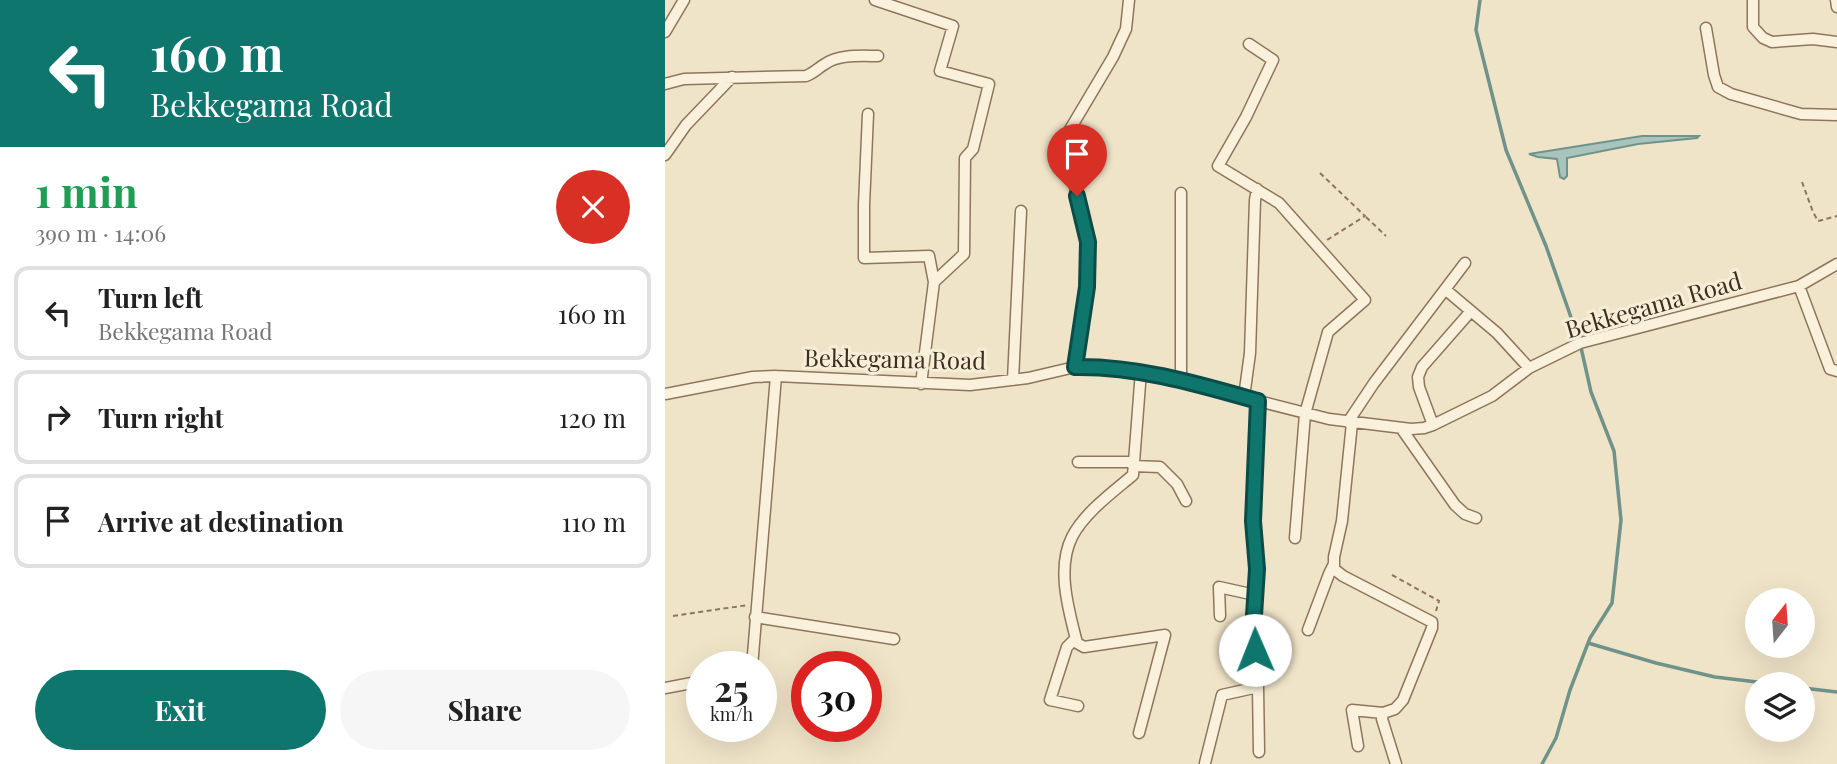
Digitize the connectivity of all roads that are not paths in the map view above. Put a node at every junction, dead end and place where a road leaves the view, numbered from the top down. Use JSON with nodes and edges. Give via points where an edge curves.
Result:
{"nodes":[{"id":1,"x":684,"y":0,"type":"edge"},
{"id":2,"x":874,"y":0,"type":"edge"},
{"id":3,"x":1129,"y":0,"type":"edge"},
{"id":4,"x":1753,"y":0,"type":"edge"},
{"id":5,"x":1836,"y":0,"type":"edge"},
{"id":6,"x":1837,"y":7,"type":"edge"},
{"id":7,"x":1706,"y":28,"type":"dead end"},
{"id":8,"x":665,"y":32,"type":"edge"},
{"id":9,"x":1837,"y":42,"type":"edge"},
{"id":10,"x":1249,"y":44,"type":"dead end"},
{"id":11,"x":878,"y":56,"type":"dead end"},
{"id":12,"x":732,"y":77,"type":"junction"},
{"id":13,"x":665,"y":84,"type":"edge"},
{"id":14,"x":868,"y":114,"type":"dead end"},
{"id":15,"x":1837,"y":114,"type":"edge"},
{"id":16,"x":665,"y":155,"type":"edge"},
{"id":17,"x":1257,"y":189,"type":"junction"},
{"id":18,"x":1181,"y":193,"type":"dead end"},
{"id":19,"x":1021,"y":211,"type":"dead end"},
{"id":20,"x":1465,"y":263,"type":"dead end"},
{"id":21,"x":1837,"y":264,"type":"edge"},
{"id":22,"x":934,"y":282,"type":"junction"},
{"id":23,"x":1799,"y":286,"type":"junction"},
{"id":24,"x":1446,"y":290,"type":"junction"},
{"id":25,"x":1471,"y":310,"type":"junction"},
{"id":26,"x":1075,"y":367,"type":"junction"},
{"id":27,"x":1529,"y":368,"type":"junction"},
{"id":28,"x":1837,"y":370,"type":"edge"},
{"id":29,"x":1141,"y":371,"type":"junction"},
{"id":30,"x":776,"y":376,"type":"junction"},
{"id":31,"x":1013,"y":380,"type":"junction"},
{"id":32,"x":1181,"y":381,"type":"junction"},
{"id":33,"x":921,"y":384,"type":"junction"},
{"id":34,"x":665,"y":394,"type":"edge"},
{"id":35,"x":1244,"y":397,"type":"junction"},
{"id":36,"x":1258,"y":401,"type":"junction"},
{"id":37,"x":1305,"y":414,"type":"junction"},
{"id":38,"x":1350,"y":422,"type":"junction"},
{"id":39,"x":1433,"y":425,"type":"junction"},
{"id":40,"x":1401,"y":428,"type":"junction"},
{"id":41,"x":1078,"y":462,"type":"dead end"},
{"id":42,"x":1134,"y":464,"type":"junction"},
{"id":43,"x":1186,"y":501,"type":"dead end"},
{"id":44,"x":1476,"y":518,"type":"dead end"},
{"id":45,"x":1295,"y":538,"type":"dead end"},
{"id":46,"x":1334,"y":564,"type":"junction"},
{"id":47,"x":1255,"y":595,"type":"junction"},
{"id":48,"x":1220,"y":616,"type":"dead end"},
{"id":49,"x":755,"y":617,"type":"junction"},
{"id":50,"x":1308,"y":630,"type":"dead end"},
{"id":51,"x":894,"y":639,"type":"dead end"},
{"id":52,"x":1075,"y":639,"type":"junction"},
{"id":53,"x":753,"y":651,"type":"edge"},
{"id":54,"x":686,"y":684,"type":"edge"},
{"id":55,"x":1258,"y":687,"type":"junction"},
{"id":56,"x":665,"y":688,"type":"edge"},
{"id":57,"x":1078,"y":706,"type":"dead end"},
{"id":58,"x":1383,"y":713,"type":"junction"},
{"id":59,"x":1139,"y":733,"type":"dead end"},
{"id":60,"x":1358,"y":746,"type":"dead end"},
{"id":61,"x":1259,"y":752,"type":"dead end"},
{"id":62,"x":1206,"y":762,"type":"edge"},
{"id":63,"x":1397,"y":764,"type":"edge"}],
"edges":[{"from":1,"to":8,"type":"street"},
{"from":2,"to":22,"type":"street","via":[[953,26],[940,71],[989,84],[973,149],[965,158],[964,254]]},
{"from":3,"to":26,"type":"street","via":[[1126,29],[1069,131],[1067,154],[1088,242],[1087,287]]},
{"from":4,"to":9,"type":"street","via":[[1753,27],[1763,38],[1772,42]]},
{"from":5,"to":6,"type":"street"},
{"from":7,"to":15,"type":"street","via":[[1718,87],[1801,114]]},
{"from":10,"to":17,"type":"street","via":[[1273,60],[1218,166]]},
{"from":11,"to":12,"type":"street","via":[[828,62],[806,76]]},
{"from":12,"to":13,"type":"street"},
{"from":12,"to":16,"type":"street","via":[[686,125]]},
{"from":14,"to":22,"type":"street","via":[[864,258],[929,256]]},
{"from":17,"to":35,"type":"street"},
{"from":17,"to":37,"type":"street","via":[[1279,204],[1365,300],[1328,332]]},
{"from":18,"to":32,"type":"street"},
{"from":19,"to":31,"type":"street"},
{"from":20,"to":24,"type":"street"},
{"from":21,"to":23,"type":"street","name":"Bekkegama Road"},
{"from":22,"to":33,"type":"street"},
{"from":23,"to":27,"type":"street","name":"Bekkegama Road","via":[[1580,343]]},
{"from":23,"to":28,"type":"street","via":[[1830,369]]},
{"from":24,"to":25,"type":"street"},
{"from":24,"to":38,"type":"street","via":[[1374,383]]},
{"from":25,"to":27,"type":"street"},
{"from":25,"to":39,"type":"street","via":[[1418,377]]},
{"from":26,"to":29,"type":"street","name":"Bekkegama Road"},
{"from":26,"to":31,"type":"street","name":"Bekkegama Road"},
{"from":27,"to":39,"type":"street","name":"Bekkegama Road","via":[[1492,396]]},
{"from":29,"to":32,"type":"street","name":"Bekkegama Road"},
{"from":29,"to":42,"type":"street"},
{"from":30,"to":33,"type":"street","name":"Bekkegama Road"},
{"from":30,"to":34,"type":"street","name":"Bekkegama Road"},
{"from":30,"to":49,"type":"street"},
{"from":31,"to":33,"type":"street","name":"Bekkegama Road"},
{"from":32,"to":35,"type":"street","name":"Bekkegama Road"},
{"from":35,"to":36,"type":"street","name":"Bekkegama Road"},
{"from":36,"to":37,"type":"street","name":"Bekkegama Road"},
{"from":36,"to":47,"type":"street"},
{"from":37,"to":38,"type":"street","name":"Bekkegama Road"},
{"from":37,"to":45,"type":"street"},
{"from":38,"to":40,"type":"street","name":"Bekkegama Road"},
{"from":38,"to":46,"type":"street"},
{"from":39,"to":40,"type":"street","name":"Bekkegama Road"},
{"from":40,"to":44,"type":"street","via":[[1455,506]]},
{"from":41,"to":42,"type":"street"},
{"from":42,"to":43,"type":"street","via":[[1160,467]]},
{"from":42,"to":52,"type":"street","via":[[1133,475],[1094,508],[1065,556],[1066,599]]},
{"from":46,"to":50,"type":"street"},
{"from":46,"to":58,"type":"street","via":[[1343,576],[1432,622],[1403,700]]},
{"from":47,"to":48,"type":"street","via":[[1220,587]]},
{"from":47,"to":55,"type":"street"},
{"from":49,"to":51,"type":"street"},
{"from":49,"to":53,"type":"street"},
{"from":52,"to":57,"type":"street","via":[[1067,647],[1050,700]]},
{"from":52,"to":59,"type":"street","via":[[1084,647],[1165,635]]},
{"from":54,"to":56,"type":"street"},
{"from":55,"to":61,"type":"street"},
{"from":55,"to":62,"type":"street","via":[[1222,695]]},
{"from":58,"to":60,"type":"street","via":[[1352,710]]},
{"from":58,"to":63,"type":"street"}]}
